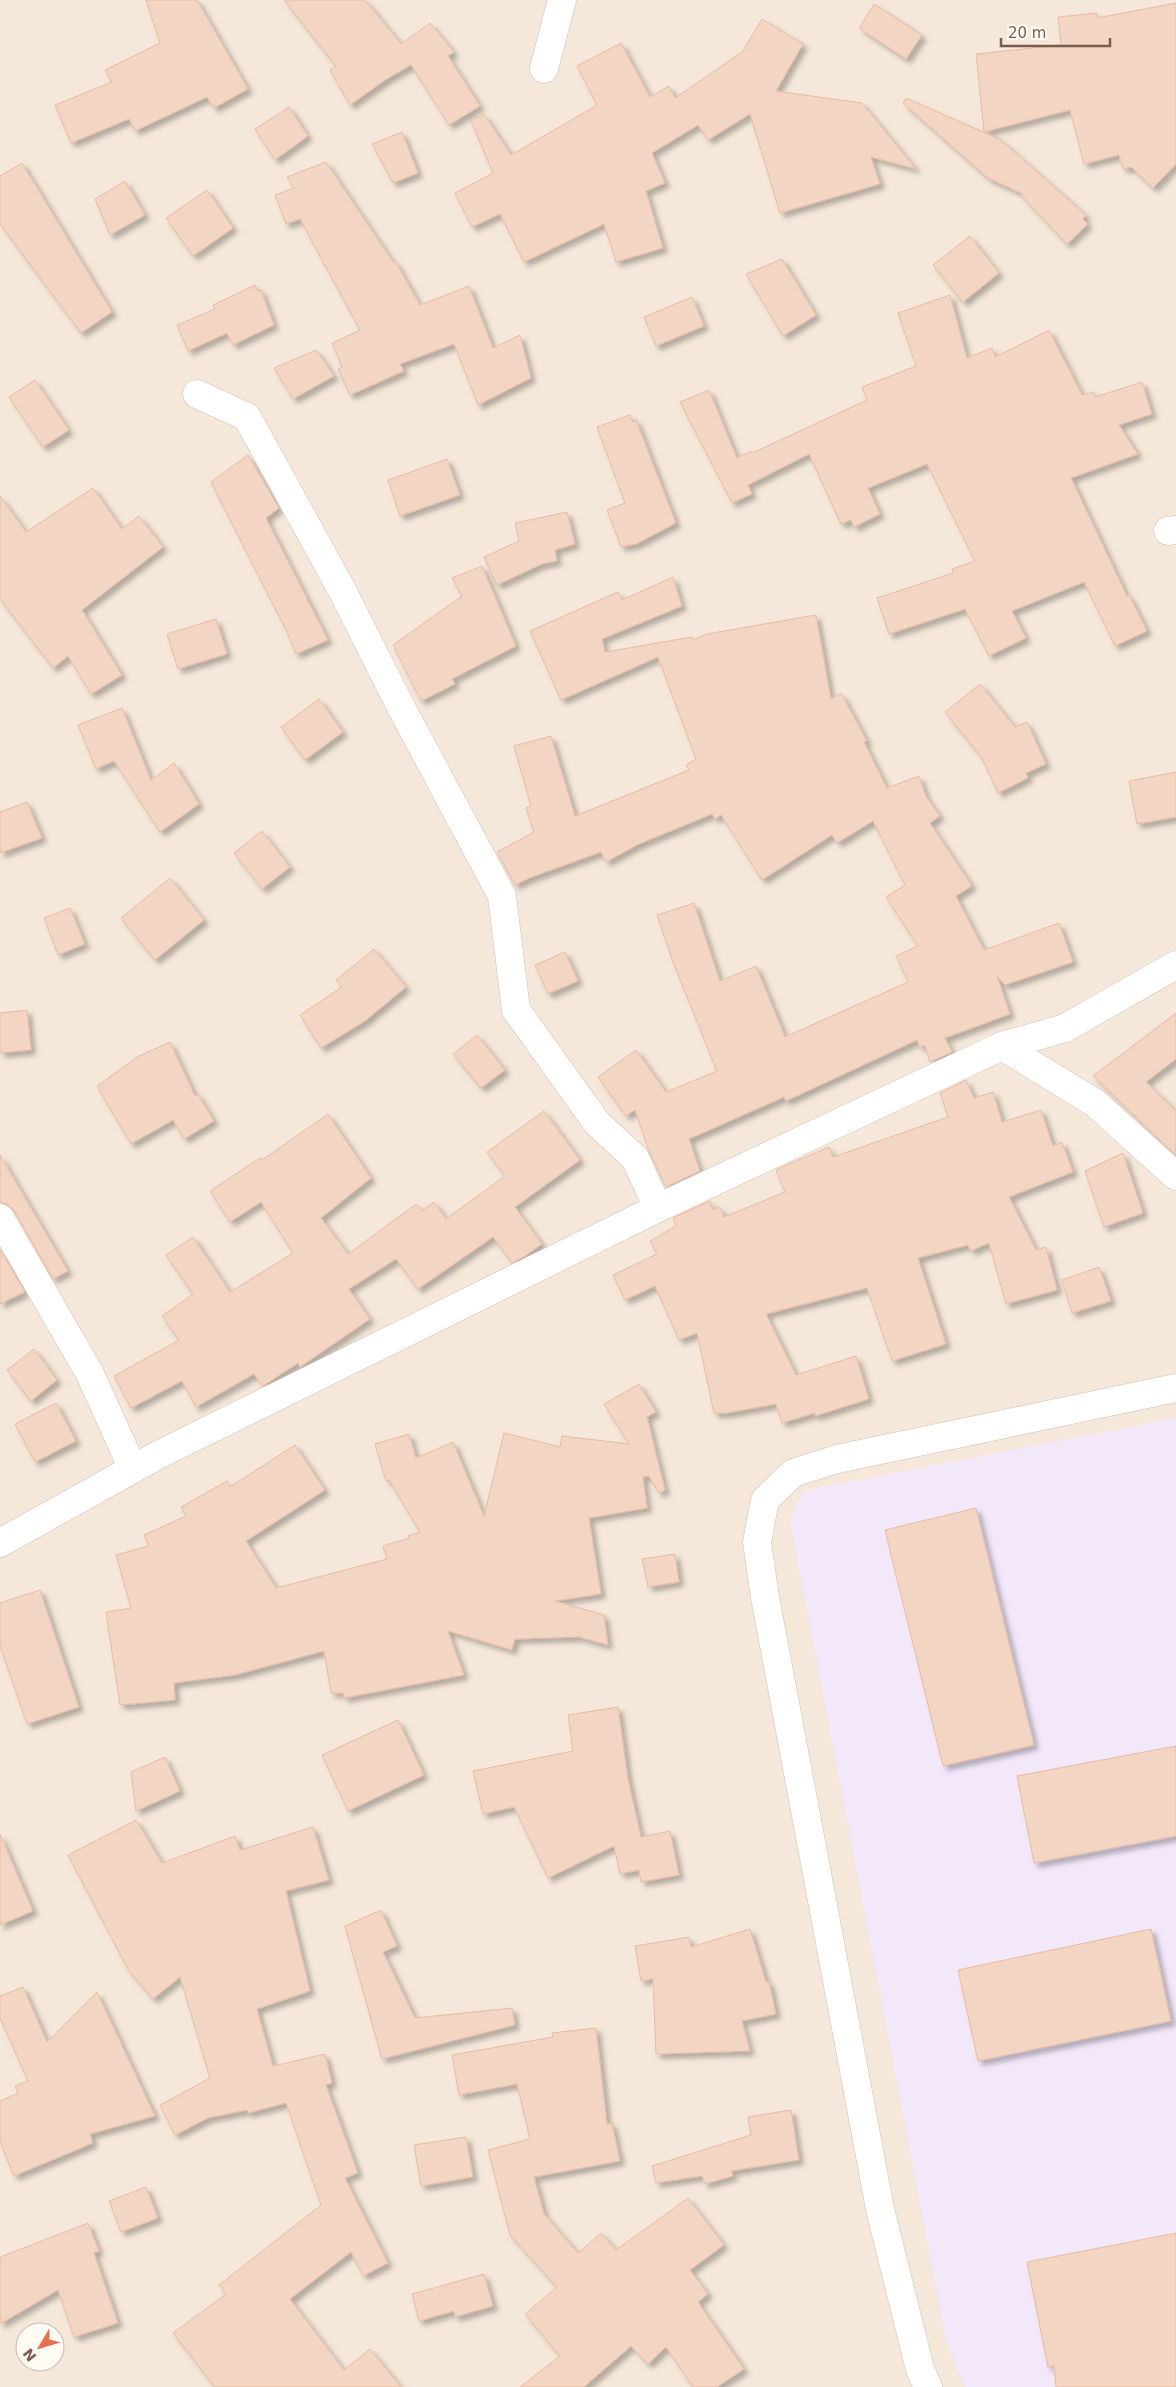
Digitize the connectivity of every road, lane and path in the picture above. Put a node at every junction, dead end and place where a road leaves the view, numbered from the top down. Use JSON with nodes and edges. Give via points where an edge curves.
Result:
{"nodes":[{"id":1,"x":562,"y":0,"type":"edge"},
{"id":2,"x":544,"y":69,"type":"dead end"},
{"id":3,"x":197,"y":394,"type":"dead end"},
{"id":4,"x":1176,"y":965,"type":"edge"},
{"id":5,"x":1002,"y":1046,"type":"junction"},
{"id":6,"x":1176,"y":1176,"type":"edge"},
{"id":7,"x":658,"y":1208,"type":"junction"},
{"id":8,"x":0,"y":1218,"type":"edge"},
{"id":9,"x":1176,"y":1388,"type":"edge"},
{"id":10,"x":133,"y":1469,"type":"junction"},
{"id":11,"x":0,"y":1543,"type":"edge"},
{"id":12,"x":928,"y":2387,"type":"edge"}],
"edges":[{"from":1,"to":2,"type":"street"},
{"from":3,"to":7,"type":"street","via":[[247,417],[342,590],[502,896],[516,1010],[597,1123],[635,1158]]},
{"from":4,"to":5,"type":"street","via":[[1065,1028]]},
{"from":5,"to":6,"type":"street","via":[[1094,1103]]},
{"from":5,"to":7,"type":"street"},
{"from":7,"to":10,"type":"street"},
{"from":8,"to":10,"type":"street","via":[[89,1372]]},
{"from":9,"to":12,"type":"street","via":[[837,1459],[793,1473],[765,1500],[757,1542],[767,1607],[880,2209],[920,2370]]},
{"from":10,"to":11,"type":"street"}]}
